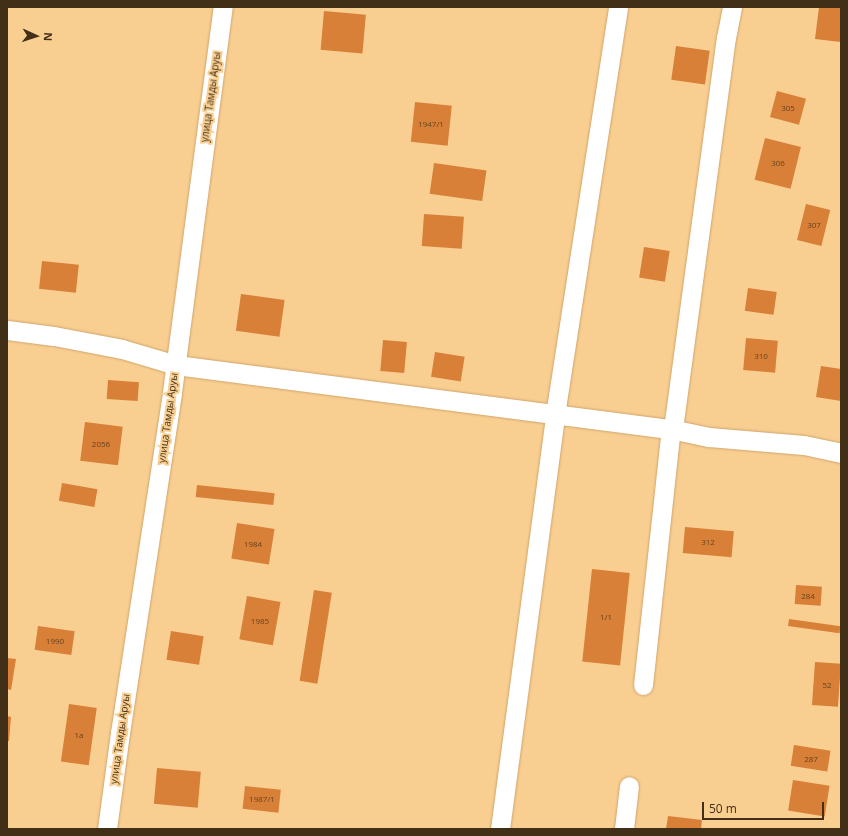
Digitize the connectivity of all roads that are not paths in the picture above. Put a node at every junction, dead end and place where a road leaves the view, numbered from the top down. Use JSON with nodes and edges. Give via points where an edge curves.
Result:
{"nodes":[{"id":1,"x":223,"y":7,"type":"edge"},
{"id":2,"x":618,"y":7,"type":"edge"},
{"id":3,"x":732,"y":7,"type":"edge"},
{"id":4,"x":7,"y":330,"type":"edge"},
{"id":5,"x":176,"y":365,"type":"junction"},
{"id":6,"x":555,"y":415,"type":"junction"},
{"id":7,"x":672,"y":429,"type":"junction"},
{"id":8,"x":841,"y":453,"type":"edge"},
{"id":9,"x":643,"y":685,"type":"dead end"},
{"id":10,"x":628,"y":786,"type":"dead end"},
{"id":11,"x":107,"y":829,"type":"edge"},
{"id":12,"x":500,"y":829,"type":"edge"},
{"id":13,"x":624,"y":829,"type":"edge"}],
"edges":[{"from":1,"to":5,"type":"street","name":"улица Тамды Аруы"},
{"from":2,"to":6,"type":"street"},
{"from":3,"to":7,"type":"street","via":[[723,53]]},
{"from":4,"to":5,"type":"street","via":[[122,349]]},
{"from":5,"to":6,"type":"street"},
{"from":5,"to":11,"type":"street","name":"улица Тамды Аруы"},
{"from":6,"to":7,"type":"street"},
{"from":6,"to":12,"type":"street"},
{"from":7,"to":8,"type":"street","via":[[710,437],[804,445]]},
{"from":7,"to":9,"type":"street"},
{"from":10,"to":13,"type":"street"}]}
